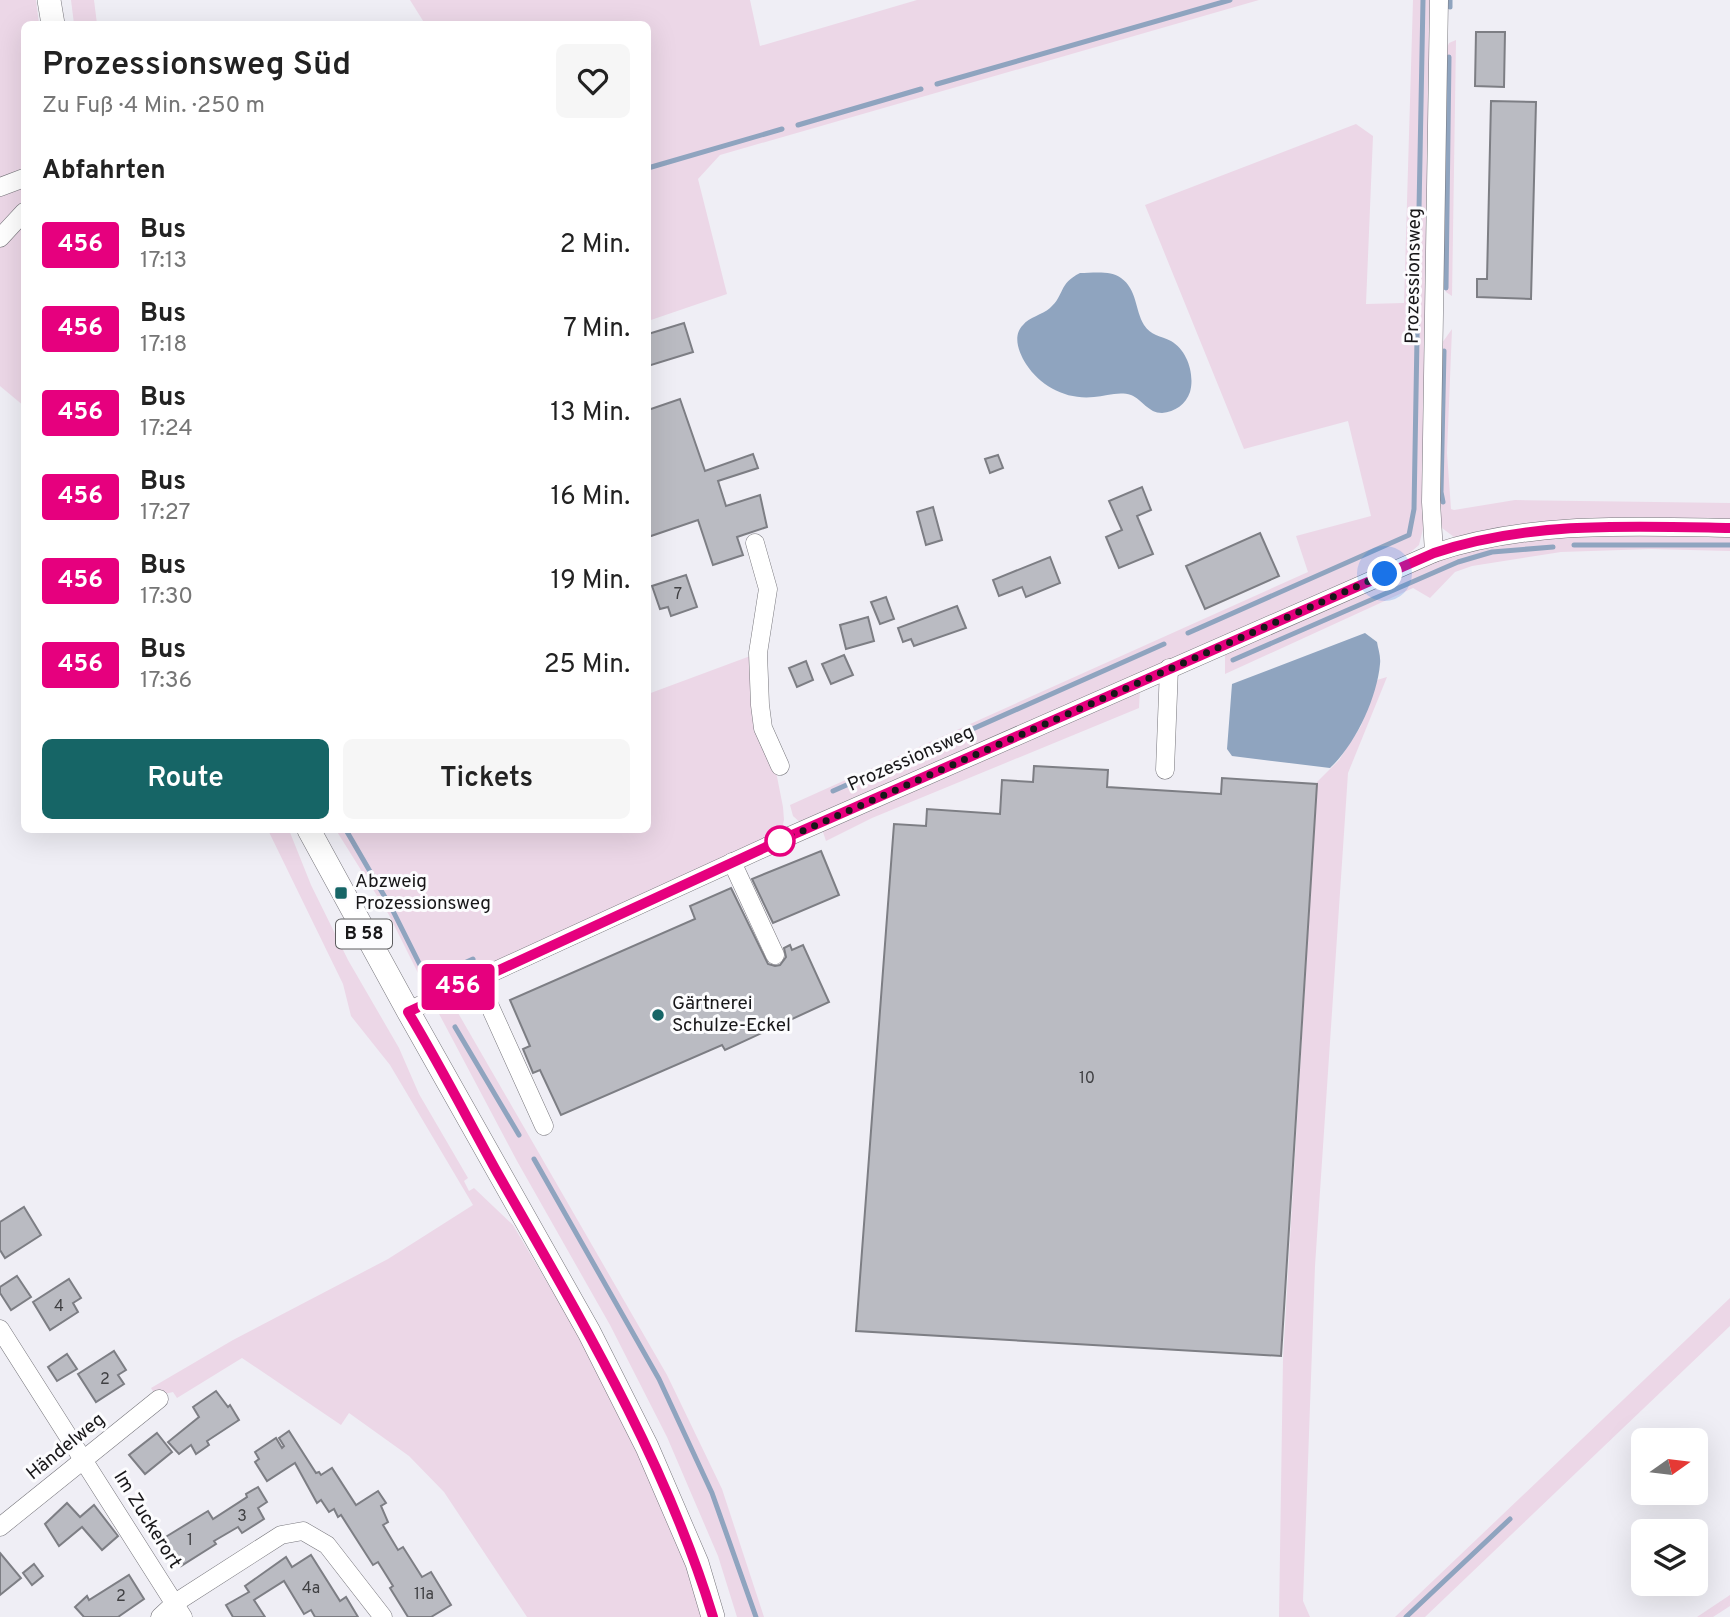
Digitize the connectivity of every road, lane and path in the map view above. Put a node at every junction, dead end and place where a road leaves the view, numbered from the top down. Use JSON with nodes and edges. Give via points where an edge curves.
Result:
{"nodes":[{"id":1,"x":49,"y":0,"type":"edge"},
{"id":2,"x":1440,"y":0,"type":"edge"},
{"id":3,"x":52,"y":21,"type":"edge"},
{"id":4,"x":21,"y":179,"type":"edge"},
{"id":5,"x":0,"y":187,"type":"edge"},
{"id":6,"x":21,"y":215,"type":"edge"},
{"id":7,"x":0,"y":238,"type":"edge"},
{"id":8,"x":1730,"y":528,"type":"edge"},
{"id":9,"x":755,"y":543,"type":"dead end"},
{"id":10,"x":1434,"y":553,"type":"junction"},
{"id":11,"x":1169,"y":668,"type":"junction"},
{"id":12,"x":780,"y":765,"type":"dead end"},
{"id":13,"x":1165,"y":770,"type":"dead end"},
{"id":14,"x":311,"y":833,"type":"edge"},
{"id":15,"x":732,"y":862,"type":"junction"},
{"id":16,"x":775,"y":955,"type":"dead end"},
{"id":17,"x":477,"y":978,"type":"junction"},
{"id":18,"x":408,"y":1012,"type":"junction"},
{"id":19,"x":544,"y":1126,"type":"dead end"},
{"id":20,"x":0,"y":1329,"type":"edge"},
{"id":21,"x":159,"y":1399,"type":"dead end"},
{"id":22,"x":84,"y":1459,"type":"junction"},
{"id":23,"x":0,"y":1527,"type":"edge"},
{"id":24,"x":179,"y":1610,"type":"edge"},
{"id":25,"x":160,"y":1617,"type":"edge"},
{"id":26,"x":383,"y":1617,"type":"edge"},
{"id":27,"x":713,"y":1617,"type":"edge"}],
"edges":[{"from":1,"to":3,"type":"main road"},
{"from":2,"to":10,"type":"street","name":"Prozessionsweg","via":[[1430,502]]},
{"from":4,"to":5,"type":"street"},
{"from":6,"to":7,"type":"street"},
{"from":8,"to":10,"type":"street","name":"Prozessionsweg","via":[[1559,529],[1466,542]]},
{"from":9,"to":12,"type":"street","via":[[768,589],[758,653],[760,705],[763,727]]},
{"from":10,"to":11,"type":"street","name":"Prozessionsweg"},
{"from":11,"to":13,"type":"street"},
{"from":11,"to":15,"type":"street","name":"Prozessionsweg"},
{"from":14,"to":18,"type":"main road","number":"B 58"},
{"from":15,"to":16,"type":"street"},
{"from":15,"to":17,"type":"street","name":"Prozessionsweg"},
{"from":17,"to":18,"type":"street","name":"Prozessionsweg"},
{"from":17,"to":19,"type":"street"},
{"from":18,"to":27,"type":"main road","number":"B 58","via":[[589,1332],[647,1447],[697,1563]]},
{"from":20,"to":22,"type":"street","name":"Im Zuckerort"},
{"from":21,"to":22,"type":"street","name":"Händelweg"},
{"from":22,"to":23,"type":"street","name":"Händelweg"},
{"from":22,"to":24,"type":"street","name":"Im Zuckerort"},
{"from":24,"to":25,"type":"street"},
{"from":24,"to":26,"type":"street","via":[[281,1535],[303,1531],[327,1545]]}]}
